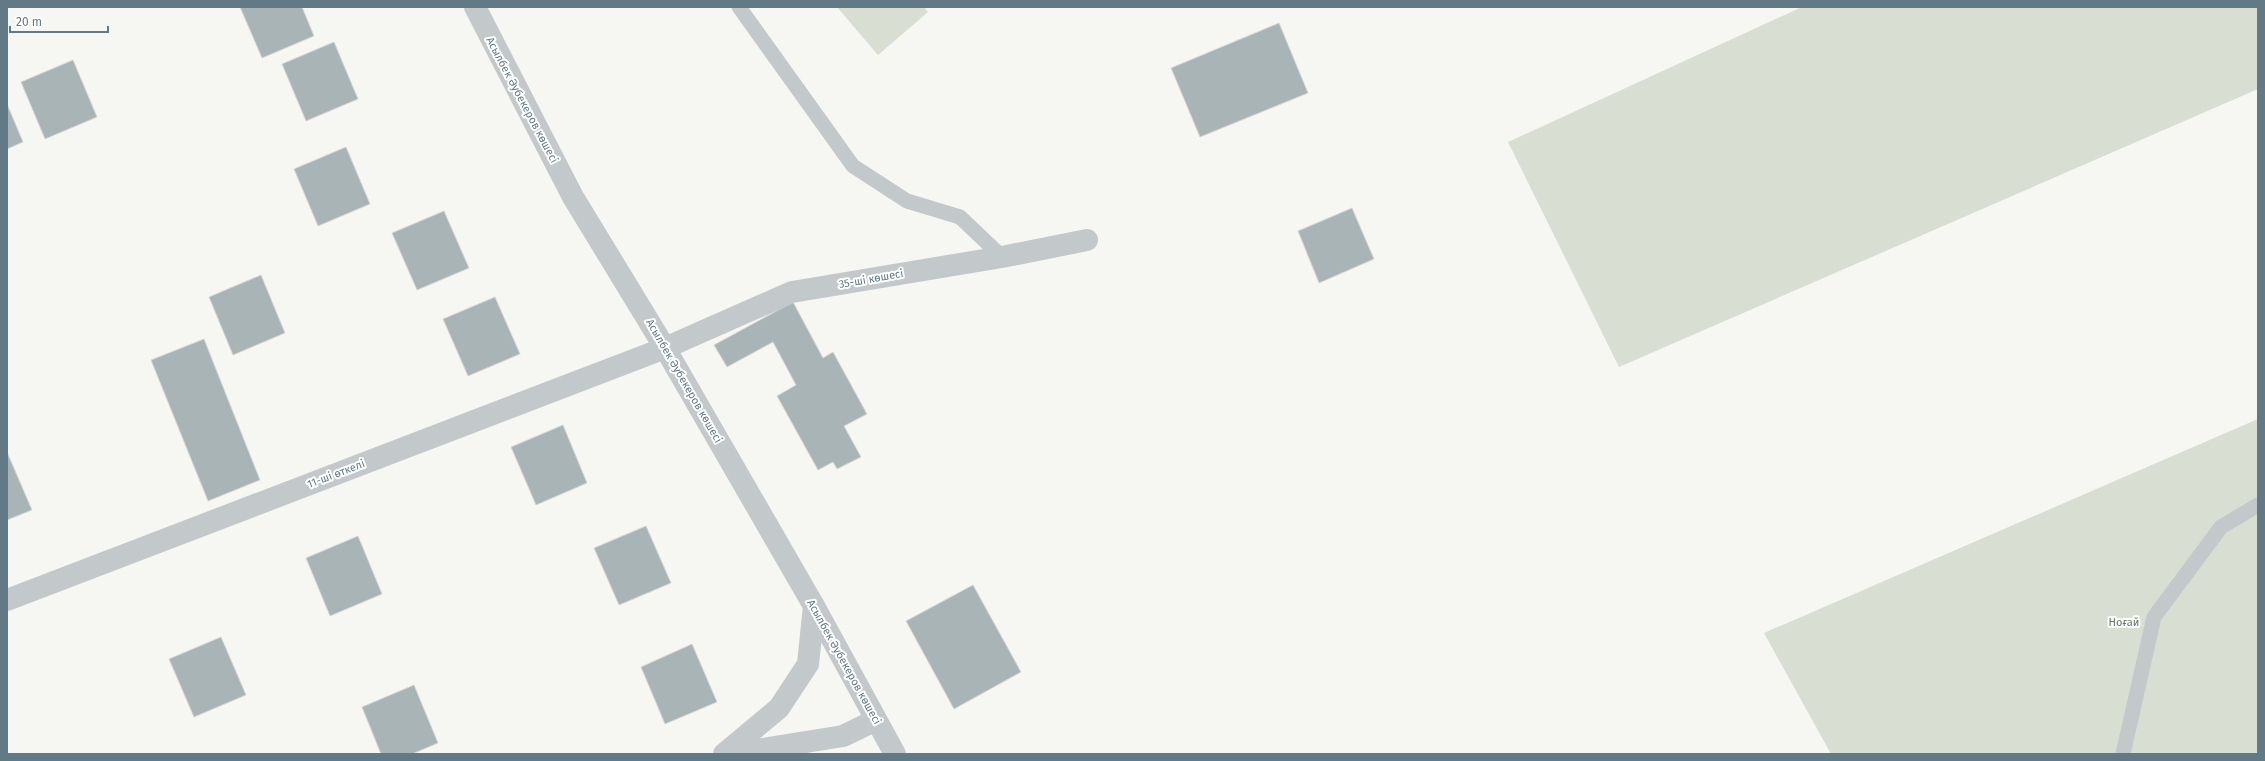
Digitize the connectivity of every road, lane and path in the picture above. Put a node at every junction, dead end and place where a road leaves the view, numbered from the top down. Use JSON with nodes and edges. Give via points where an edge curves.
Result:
{"nodes":[{"id":1,"x":457,"y":7,"type":"edge"},
{"id":2,"x":739,"y":7,"type":"edge"},
{"id":3,"x":477,"y":13,"type":"edge"},
{"id":4,"x":1087,"y":240,"type":"dead end"},
{"id":5,"x":1002,"y":257,"type":"junction"},
{"id":6,"x":665,"y":348,"type":"junction"},
{"id":7,"x":2258,"y":505,"type":"edge"},
{"id":8,"x":7,"y":600,"type":"edge"},
{"id":9,"x":814,"y":606,"type":"junction"},
{"id":10,"x":876,"y":720,"type":"junction"},
{"id":11,"x":724,"y":754,"type":"edge"},
{"id":12,"x":732,"y":754,"type":"edge"},
{"id":13,"x":895,"y":754,"type":"edge"},
{"id":14,"x":2124,"y":754,"type":"edge"}],
"edges":[{"from":1,"to":3,"type":"street"},
{"from":2,"to":5,"type":"lane","via":[[853,166],[907,201],[960,217]]},
{"from":3,"to":6,"type":"street","name":"Асылбек Әубекеров көшесі","via":[[573,197]]},
{"from":4,"to":5,"type":"street","name":"35-ші көшесі"},
{"from":5,"to":6,"type":"street","name":"35-ші көшесі","via":[[792,292]]},
{"from":6,"to":8,"type":"street","name":"11-ші өткелі"},
{"from":6,"to":9,"type":"street","name":"Асылбек Әубекеров көшесі"},
{"from":7,"to":14,"type":"lane","via":[[2221,527],[2154,617]]},
{"from":9,"to":10,"type":"street","name":"Асылбек Әубекеров көшесі"},
{"from":9,"to":11,"type":"street","via":[[808,664],[779,708]]},
{"from":10,"to":12,"type":"street","via":[[843,736]]},
{"from":10,"to":13,"type":"street","name":"Асылбек Әубекеров көшесі"}]}
